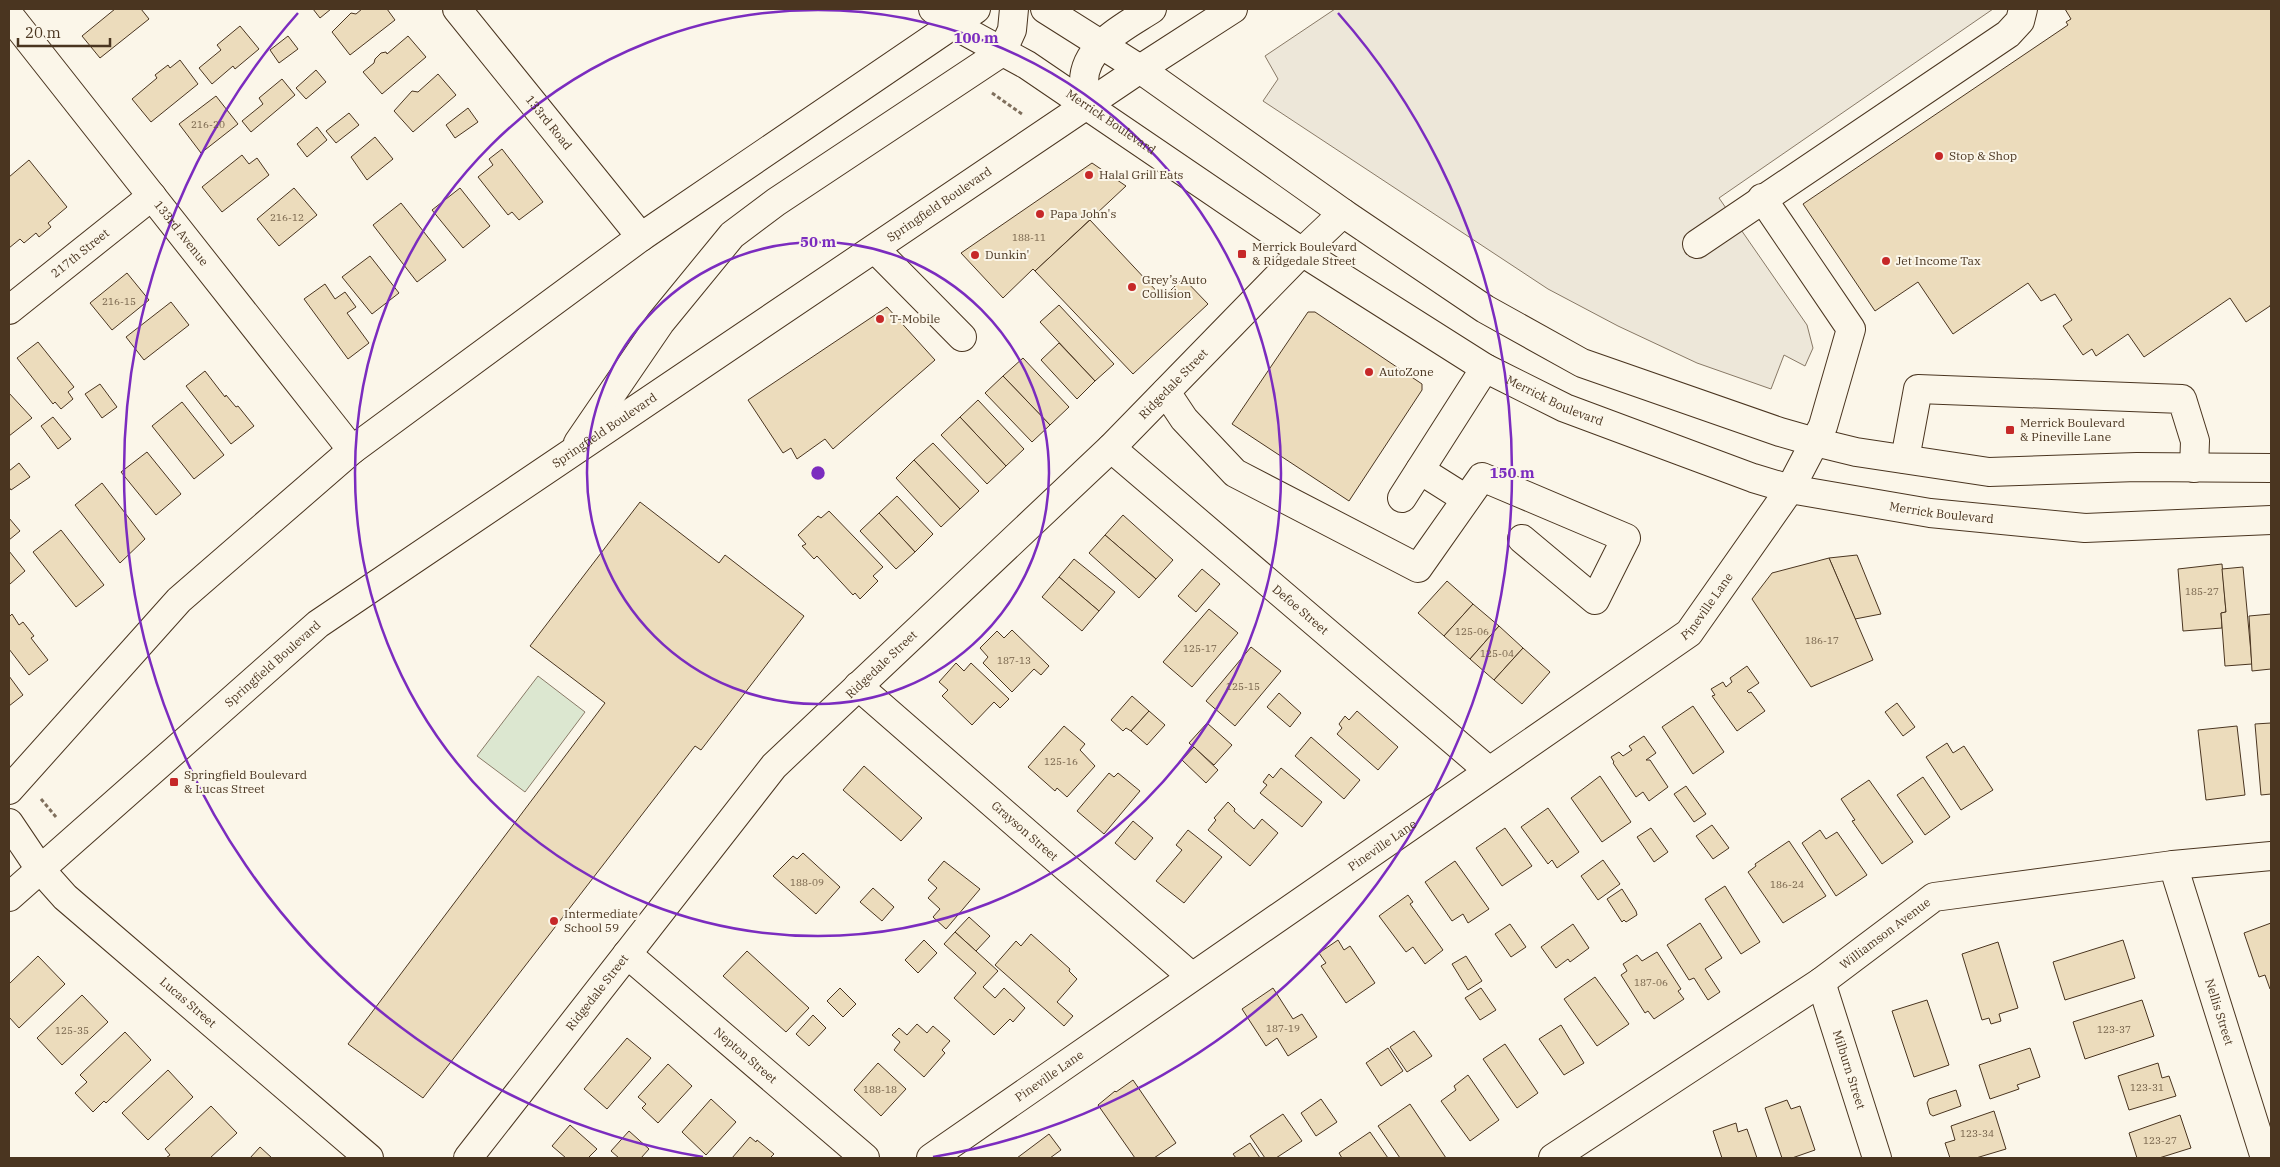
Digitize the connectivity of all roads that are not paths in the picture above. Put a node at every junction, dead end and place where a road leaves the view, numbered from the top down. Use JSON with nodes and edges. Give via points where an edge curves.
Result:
{"nodes":[{"id":1,"x":457,"y":9,"type":"edge"},
{"id":2,"x":976,"y":9,"type":"edge"},
{"id":3,"x":1014,"y":9,"type":"edge"},
{"id":4,"x":1045,"y":9,"type":"edge"},
{"id":5,"x":1152,"y":9,"type":"edge"},
{"id":6,"x":1233,"y":9,"type":"edge"},
{"id":7,"x":2023,"y":9,"type":"edge"},
{"id":8,"x":9,"y":15,"type":"edge"},
{"id":9,"x":943,"y":17,"type":"edge"},
{"id":10,"x":1102,"y":44,"type":"junction"},
{"id":11,"x":1002,"y":52,"type":"junction"},
{"id":12,"x":1140,"y":69,"type":"junction"},
{"id":13,"x":1088,"y":105,"type":"junction"},
{"id":14,"x":152,"y":196,"type":"junction"},
{"id":15,"x":1762,"y":198,"type":"junction"},
{"id":16,"x":1343,"y":213,"type":"junction"},
{"id":17,"x":641,"y":238,"type":"junction"},
{"id":18,"x":1697,"y":244,"type":"dead end"},
{"id":19,"x":876,"y":249,"type":"junction"},
{"id":20,"x":1302,"y":252,"type":"junction"},
{"id":21,"x":9,"y":310,"type":"edge"},
{"id":22,"x":962,"y":337,"type":"dead end"},
{"id":23,"x":1485,"y":368,"type":"junction"},
{"id":24,"x":1166,"y":392,"type":"junction"},
{"id":25,"x":1815,"y":442,"type":"junction"},
{"id":26,"x":1111,"y":448,"type":"junction"},
{"id":27,"x":352,"y":450,"type":"junction"},
{"id":28,"x":570,"y":454,"type":"junction"},
{"id":29,"x":1904,"y":459,"type":"junction"},
{"id":30,"x":2271,"y":467,"type":"edge"},
{"id":31,"x":2194,"y":468,"type":"junction"},
{"id":32,"x":1420,"y":470,"type":"junction"},
{"id":33,"x":1790,"y":489,"type":"junction"},
{"id":34,"x":1402,"y":498,"type":"dead end"},
{"id":35,"x":1466,"y":499,"type":"junction"},
{"id":36,"x":2271,"y":520,"type":"edge"},
{"id":37,"x":1522,"y":539,"type":"dead end"},
{"id":38,"x":858,"y":686,"type":"junction"},
{"id":39,"x":1488,"y":772,"type":"junction"},
{"id":40,"x":9,"y":790,"type":"edge"},
{"id":41,"x":14,"y":829,"type":"edge"},
{"id":42,"x":2271,"y":856,"type":"edge"},
{"id":43,"x":2174,"y":864,"type":"junction"},
{"id":44,"x":40,"y":869,"type":"junction"},
{"id":45,"x":9,"y":898,"type":"edge"},
{"id":46,"x":627,"y":954,"type":"junction"},
{"id":47,"x":1191,"y":976,"type":"junction"},
{"id":48,"x":1821,"y":982,"type":"junction"},
{"id":49,"x":369,"y":1158,"type":"edge"},
{"id":50,"x":468,"y":1158,"type":"edge"},
{"id":51,"x":865,"y":1158,"type":"edge"},
{"id":52,"x":931,"y":1158,"type":"edge"},
{"id":53,"x":1553,"y":1158,"type":"edge"},
{"id":54,"x":1877,"y":1158,"type":"edge"},
{"id":55,"x":2265,"y":1158,"type":"edge"}],
"edges":[{"from":1,"to":17,"type":"street","name":"133rd Road"},
{"from":2,"to":9,"type":"street"},
{"from":3,"to":11,"type":"street","via":[[1012,30]]},
{"from":4,"to":10,"type":"street"},
{"from":5,"to":10,"type":"street"},
{"from":6,"to":12,"type":"street","name":"Springfield Boulevard"},
{"from":7,"to":15,"type":"street","via":[[2020,21],[2008,34]]},
{"from":8,"to":14,"type":"street","name":"133rd Avenue"},
{"from":9,"to":11,"type":"street","name":"Merrick Boulevard"},
{"from":9,"to":17,"type":"street"},
{"from":10,"to":12,"type":"street"},
{"from":10,"to":13,"type":"street","via":[[1090,58],[1085,72]]},
{"from":11,"to":13,"type":"street","name":"Merrick Boulevard"},
{"from":11,"to":28,"type":"street","via":[[776,202],[732,235],[660,323]]},
{"from":12,"to":13,"type":"street","name":"Springfield Boulevard"},
{"from":12,"to":16,"type":"street"},
{"from":13,"to":19,"type":"street","name":"Springfield Boulevard"},
{"from":13,"to":20,"type":"street","name":"Merrick Boulevard"},
{"from":14,"to":21,"type":"street","name":"217th Street"},
{"from":14,"to":27,"type":"street","name":"133rd Avenue"},
{"from":15,"to":18,"type":"street"},
{"from":15,"to":25,"type":"street","name":"Pineville Lane","via":[[1851,328],[1823,426]]},
{"from":16,"to":20,"type":"street","name":"Ridgedale Street"},
{"from":16,"to":25,"type":"street","via":[[1485,309],[1582,363]]},
{"from":17,"to":27,"type":"street"},
{"from":19,"to":22,"type":"street"},
{"from":19,"to":28,"type":"street","name":"Springfield Boulevard"},
{"from":20,"to":23,"type":"street","name":"Merrick Boulevard"},
{"from":20,"to":24,"type":"street","name":"Ridgedale Street"},
{"from":23,"to":32,"type":"street"},
{"from":23,"to":33,"type":"street","name":"Merrick Boulevard","via":[[1565,408]]},
{"from":24,"to":26,"type":"street","name":"Ridgedale Street"},
{"from":24,"to":35,"type":"street","via":[[1184,419],[1235,473],[1418,568]]},
{"from":25,"to":29,"type":"street"},
{"from":25,"to":33,"type":"street","name":"Pineville Lane"},
{"from":26,"to":38,"type":"street","name":"Ridgedale Street"},
{"from":26,"to":39,"type":"street","name":"Defoe Street"},
{"from":27,"to":40,"type":"street","via":[[179,600]]},
{"from":28,"to":44,"type":"street","name":"Springfield Boulevard","via":[[318,624]]},
{"from":29,"to":31,"type":"street","via":[[1989,472]]},
{"from":29,"to":31,"type":"street","via":[[1918,389],[2182,399],[2195,441]]},
{"from":30,"to":31,"type":"street"},
{"from":32,"to":34,"type":"street"},
{"from":32,"to":35,"type":"street"},
{"from":33,"to":36,"type":"street","name":"Merrick Boulevard","via":[[1930,513],[2084,528]]},
{"from":33,"to":39,"type":"street","name":"Pineville Lane","via":[[1689,633]]},
{"from":35,"to":37,"type":"street","via":[[1482,476],[1626,538],[1595,600]]},
{"from":38,"to":46,"type":"street","name":"Ridgedale Street","via":[[774,766]]},
{"from":38,"to":47,"type":"street","name":"Grayson Street"},
{"from":39,"to":47,"type":"street","name":"Pineville Lane"},
{"from":41,"to":44,"type":"street","name":"Lucas Street"},
{"from":42,"to":43,"type":"street","name":"Williamson Avenue"},
{"from":43,"to":48,"type":"street","name":"Williamson Avenue","via":[[1934,898]]},
{"from":43,"to":55,"type":"street","name":"Nellis Street"},
{"from":44,"to":45,"type":"street","name":"Springfield Boulevard"},
{"from":44,"to":49,"type":"street","name":"Lucas Street","via":[[65,897]]},
{"from":46,"to":50,"type":"street","name":"Ridgedale Street"},
{"from":46,"to":51,"type":"street","name":"Nepton Street"},
{"from":47,"to":52,"type":"street","name":"Pineville Lane"},
{"from":48,"to":53,"type":"street","name":"Williamson Avenue"},
{"from":48,"to":54,"type":"street","name":"Milburn Street"}]}
